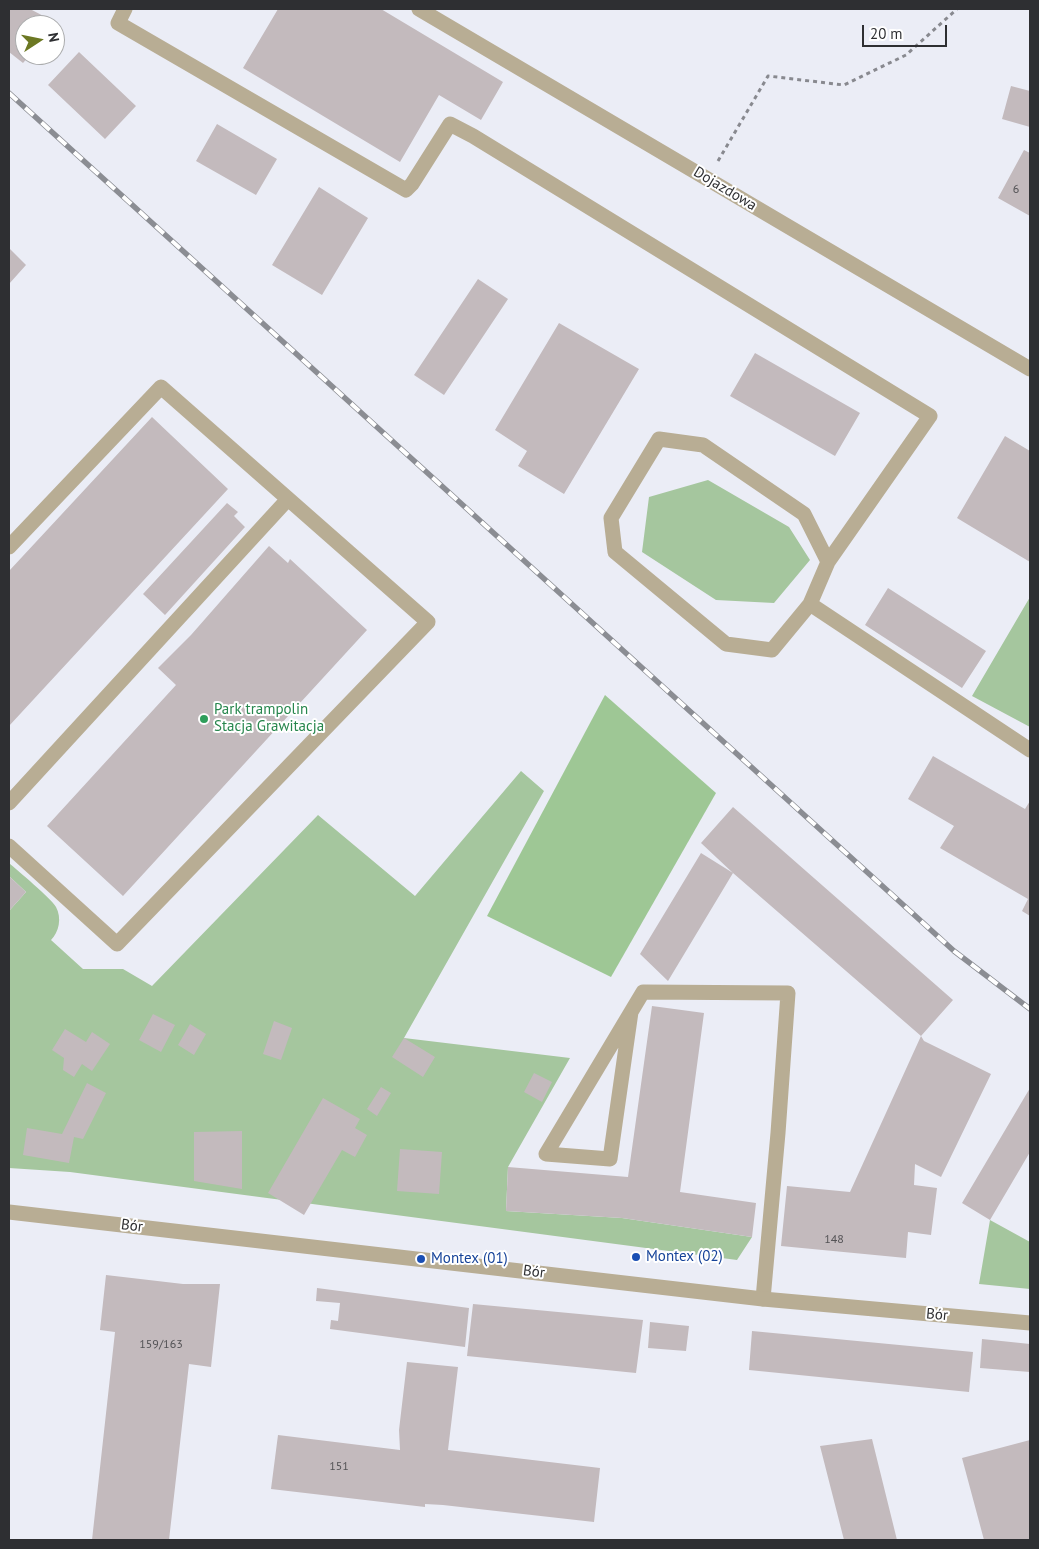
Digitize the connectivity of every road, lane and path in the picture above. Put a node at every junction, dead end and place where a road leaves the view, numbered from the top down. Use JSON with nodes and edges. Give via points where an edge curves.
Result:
{"nodes":[{"id":1,"x":125,"y":9,"type":"edge"},
{"id":2,"x":419,"y":9,"type":"edge"},
{"id":3,"x":957,"y":9,"type":"edge"},
{"id":4,"x":708,"y":179,"type":"junction"},
{"id":5,"x":1030,"y":369,"type":"edge"},
{"id":6,"x":288,"y":499,"type":"junction"},
{"id":7,"x":9,"y":547,"type":"edge"},
{"id":8,"x":828,"y":562,"type":"junction"},
{"id":9,"x":810,"y":604,"type":"junction"},
{"id":10,"x":1030,"y":750,"type":"edge"},
{"id":11,"x":9,"y":803,"type":"edge"},
{"id":12,"x":9,"y":846,"type":"edge"},
{"id":13,"x":631,"y":1012,"type":"junction"},
{"id":14,"x":9,"y":1212,"type":"edge"},
{"id":15,"x":763,"y":1299,"type":"junction"},
{"id":16,"x":1030,"y":1323,"type":"edge"}],
"edges":[{"from":1,"to":8,"type":"street","via":[[118,23],[406,190],[450,124],[930,416]]},
{"from":2,"to":4,"type":"street","name":"Dojazdowa"},
{"from":3,"to":4,"type":"path","via":[[906,55],[844,85],[768,76]]},
{"from":4,"to":5,"type":"street","name":"Dojazdowa"},
{"from":6,"to":7,"type":"street","via":[[161,387]]},
{"from":6,"to":11,"type":"street"},
{"from":6,"to":12,"type":"street","via":[[428,622],[117,944]]},
{"from":8,"to":9,"type":"street"},
{"from":8,"to":9,"type":"street","via":[[804,514],[703,445],[659,439],[611,518],[615,552],[726,644],[772,650]]},
{"from":9,"to":10,"type":"street"},
{"from":13,"to":13,"type":"street","via":[[586,1087],[546,1154],[610,1159]]},
{"from":13,"to":15,"type":"street","via":[[643,992],[788,993]]},
{"from":14,"to":15,"type":"street","name":"Bór"},
{"from":15,"to":16,"type":"street","name":"Bór"}]}
